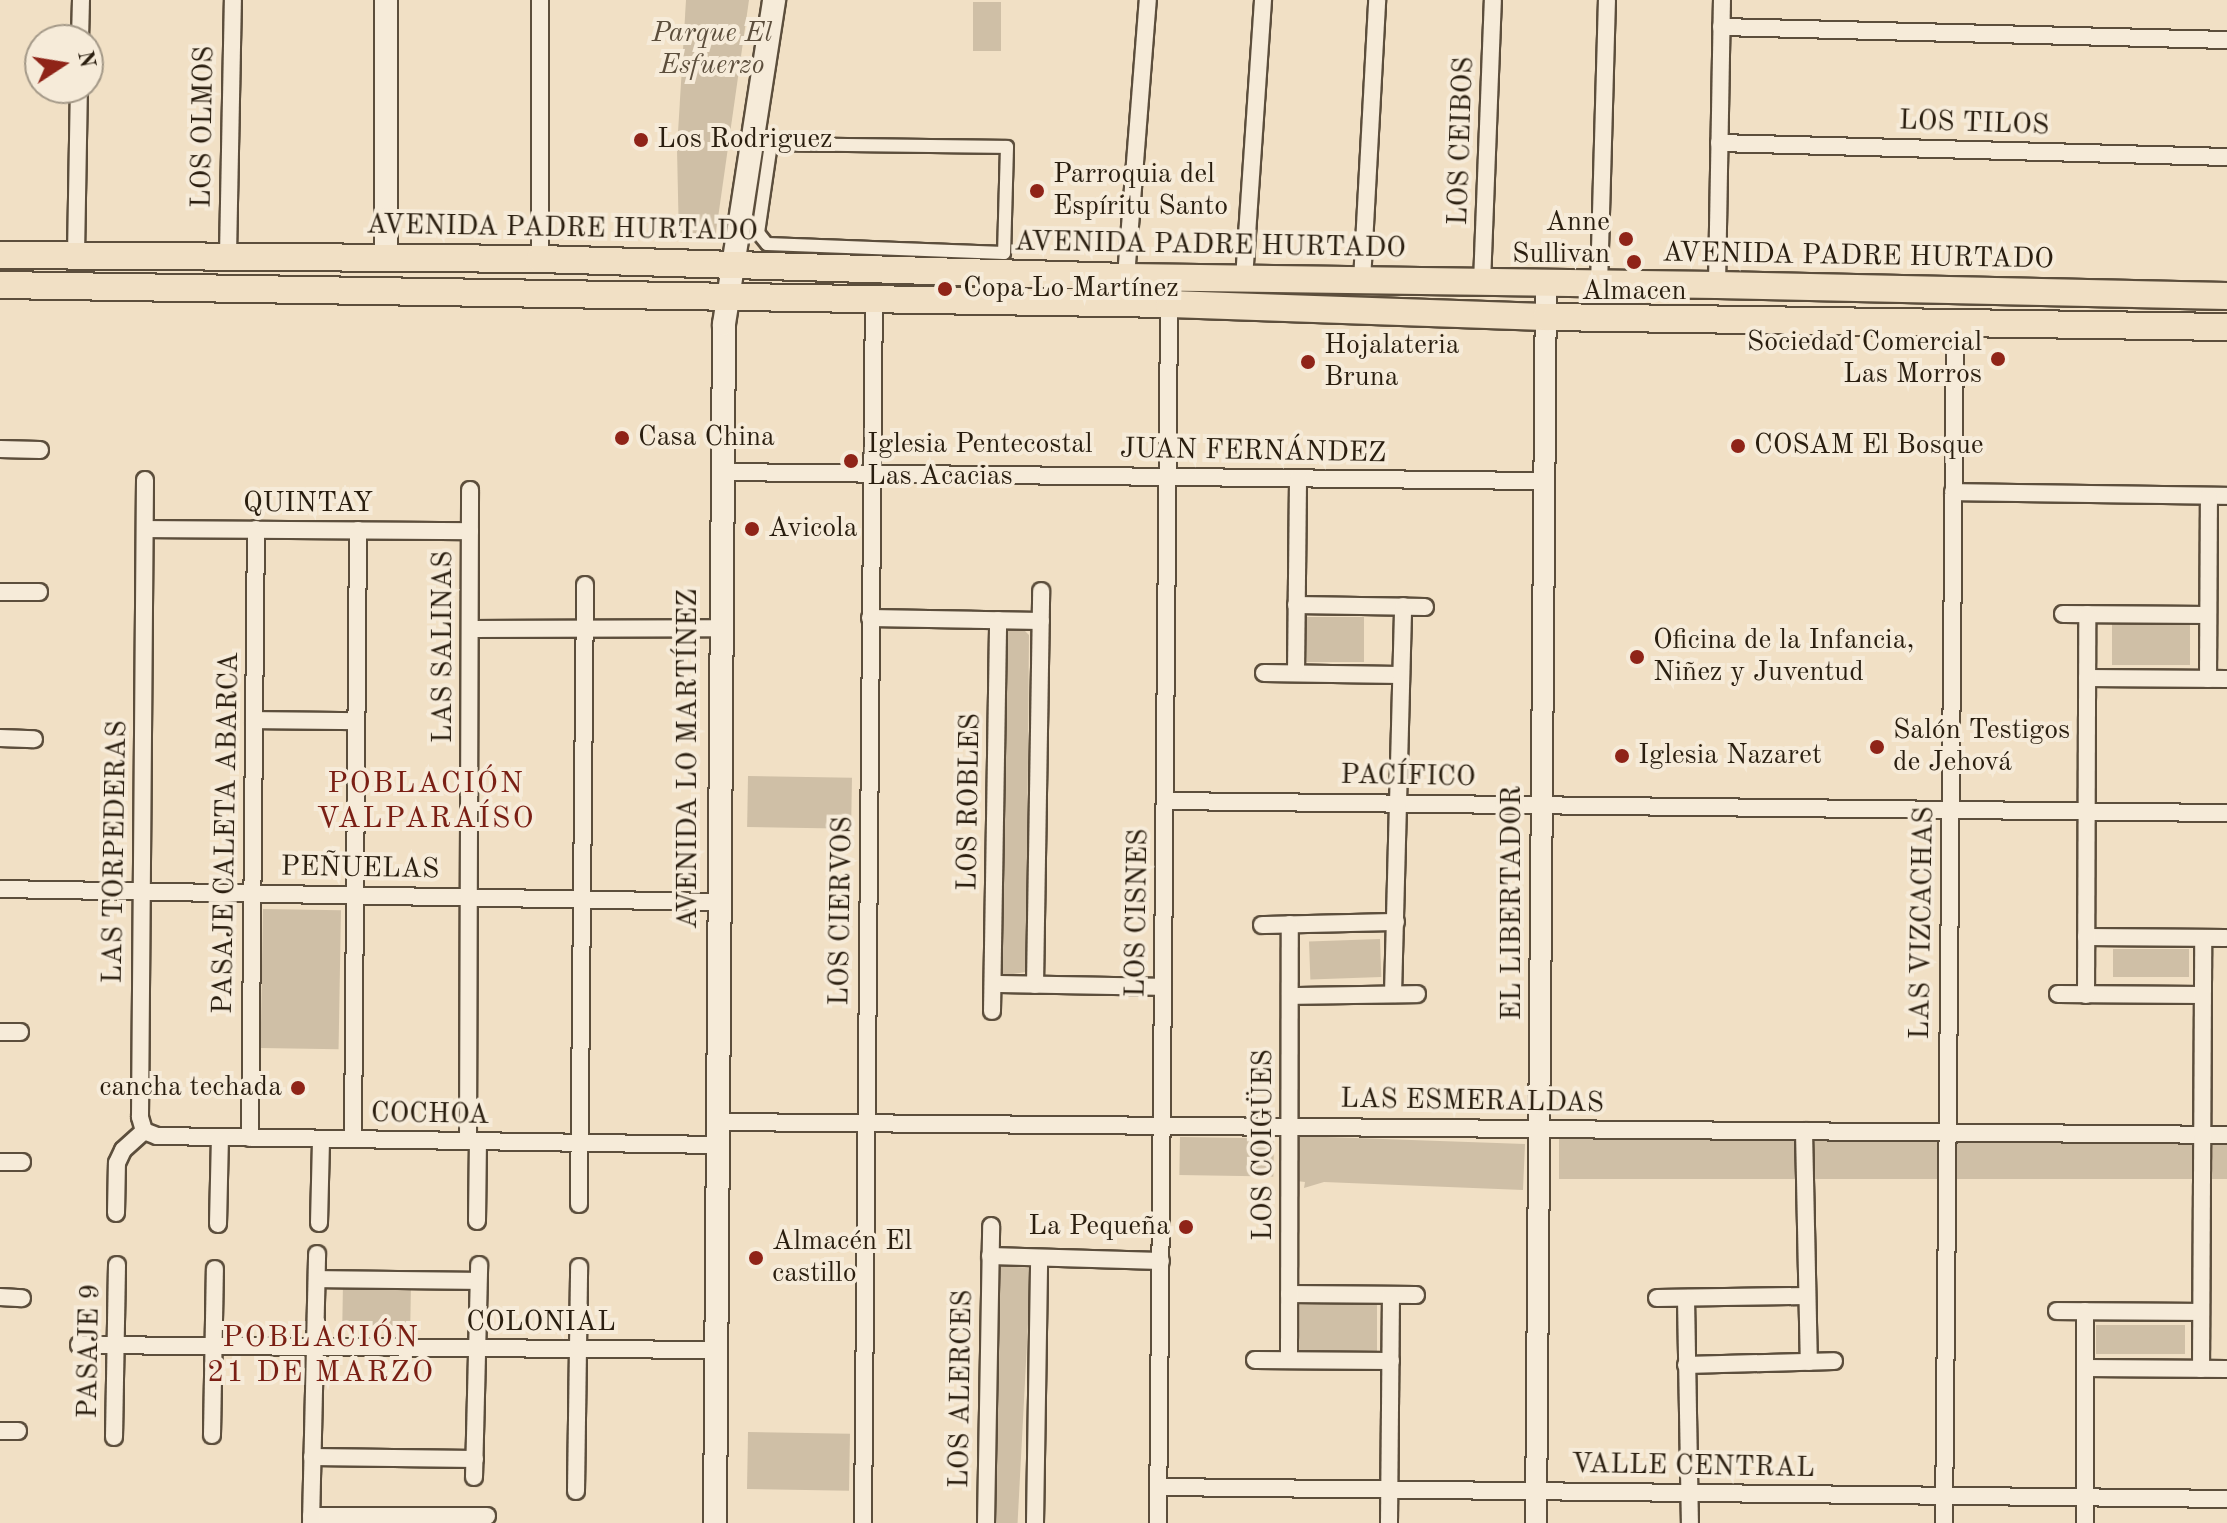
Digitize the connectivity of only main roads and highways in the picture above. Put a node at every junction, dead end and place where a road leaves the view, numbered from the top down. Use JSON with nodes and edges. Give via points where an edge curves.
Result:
{"nodes":[{"id":1,"x":386,"y":0,"type":"edge"},
{"id":2,"x":774,"y":0,"type":"edge"},
{"id":3,"x":0,"y":255,"type":"edge"},
{"id":4,"x":386,"y":257,"type":"junction"},
{"id":5,"x":732,"y":264,"type":"junction"},
{"id":6,"x":0,"y":285,"type":"edge"},
{"id":7,"x":359,"y":291,"type":"junction"},
{"id":8,"x":2227,"y":296,"type":"edge"},
{"id":9,"x":728,"y":297,"type":"junction"},
{"id":10,"x":2227,"y":327,"type":"edge"},
{"id":11,"x":715,"y":1523,"type":"edge"}],
"edges":[{"from":1,"to":4,"type":"main road"},
{"from":2,"to":5,"type":"main road","name":"AVENIDA LO MARTÍNEZ"},
{"from":3,"to":4,"type":"main road","name":"AVENIDA PADRE HURTADO"},
{"from":4,"to":5,"type":"main road","name":"AVENIDA PADRE HURTADO"},
{"from":4,"to":7,"type":"main road","via":[[377,275]]},
{"from":5,"to":8,"type":"main road","name":"AVENIDA PADRE HURTADO","via":[[1126,277]]},
{"from":5,"to":9,"type":"main road","name":"AVENIDA LO MARTÍNEZ"},
{"from":6,"to":7,"type":"main road"},
{"from":7,"to":9,"type":"main road"},
{"from":9,"to":10,"type":"main road"},
{"from":9,"to":11,"type":"main road","name":"AVENIDA LO MARTÍNEZ","via":[[721,472]]}]}
